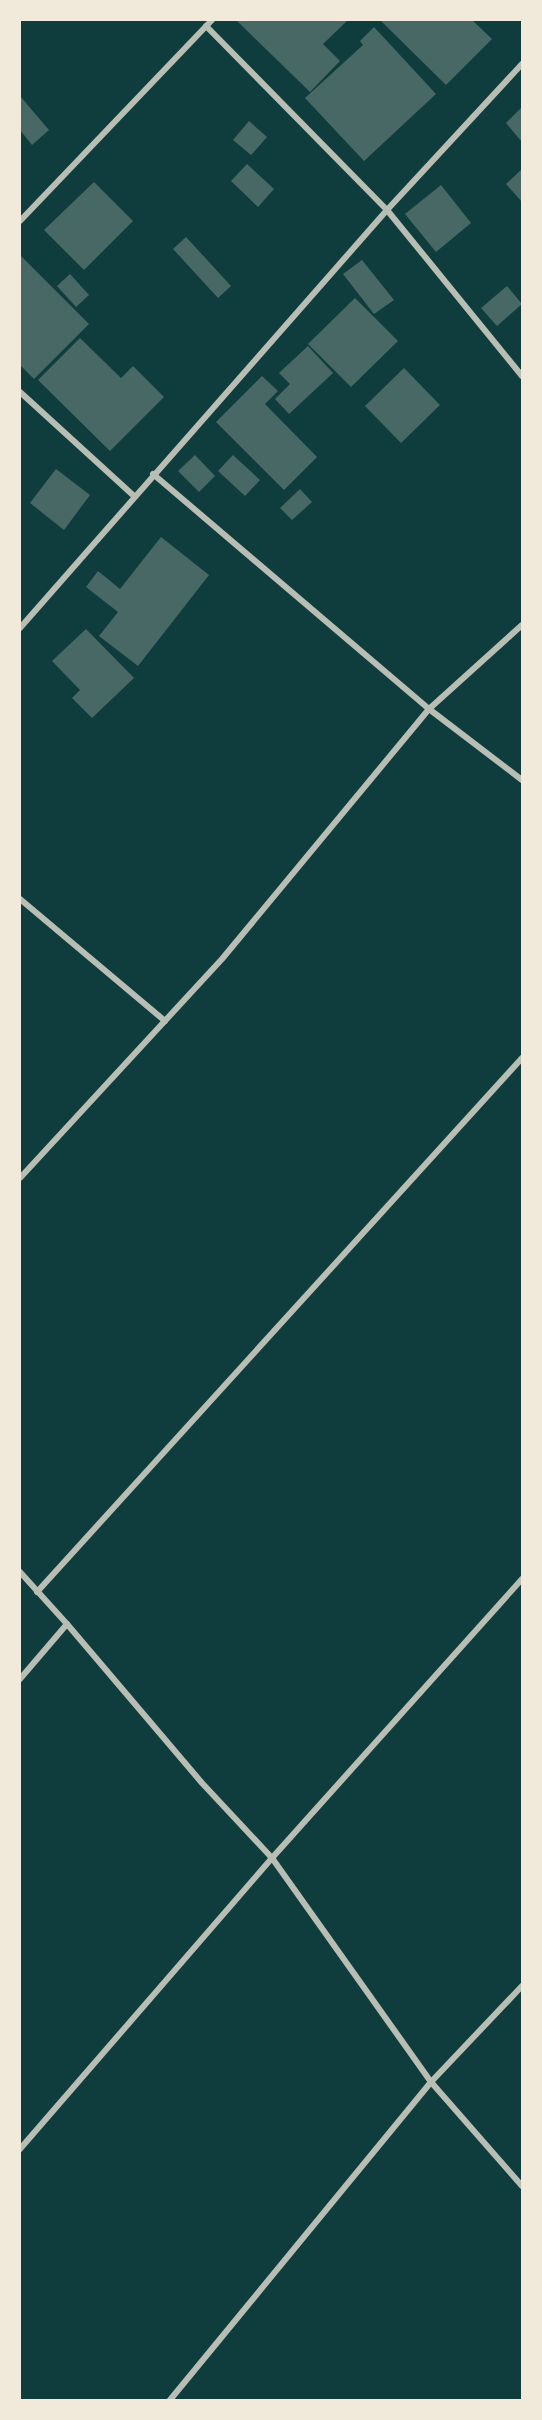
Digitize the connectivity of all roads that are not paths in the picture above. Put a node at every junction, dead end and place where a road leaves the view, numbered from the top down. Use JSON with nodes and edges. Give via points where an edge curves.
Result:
{"nodes":[{"id":1,"x":212,"y":20,"type":"edge"},
{"id":2,"x":206,"y":26,"type":"junction"},
{"id":3,"x":522,"y":64,"type":"edge"},
{"id":4,"x":387,"y":210,"type":"junction"},
{"id":5,"x":20,"y":221,"type":"edge"},
{"id":6,"x":522,"y":376,"type":"edge"},
{"id":7,"x":20,"y":392,"type":"edge"},
{"id":8,"x":153,"y":474,"type":"junction"},
{"id":9,"x":134,"y":496,"type":"junction"},
{"id":10,"x":522,"y":625,"type":"edge"},
{"id":11,"x":20,"y":628,"type":"edge"},
{"id":12,"x":429,"y":709,"type":"junction"},
{"id":13,"x":522,"y":780,"type":"edge"},
{"id":14,"x":20,"y":899,"type":"edge"},
{"id":15,"x":165,"y":1021,"type":"junction"},
{"id":16,"x":522,"y":1058,"type":"edge"},
{"id":17,"x":20,"y":1178,"type":"edge"},
{"id":18,"x":20,"y":1572,"type":"edge"},
{"id":19,"x":522,"y":1579,"type":"edge"},
{"id":20,"x":37,"y":1592,"type":"junction"},
{"id":21,"x":67,"y":1624,"type":"junction"},
{"id":22,"x":20,"y":1679,"type":"edge"},
{"id":23,"x":272,"y":1858,"type":"junction"},
{"id":24,"x":522,"y":1986,"type":"edge"},
{"id":25,"x":431,"y":2082,"type":"junction"},
{"id":26,"x":20,"y":2149,"type":"edge"},
{"id":27,"x":522,"y":2186,"type":"edge"},
{"id":28,"x":170,"y":2400,"type":"edge"}],
"edges":[{"from":1,"to":2,"type":"street"},
{"from":2,"to":4,"type":"street"},
{"from":2,"to":5,"type":"street"},
{"from":3,"to":4,"type":"street"},
{"from":4,"to":6,"type":"street"},
{"from":4,"to":8,"type":"street"},
{"from":7,"to":9,"type":"street"},
{"from":8,"to":9,"type":"street"},
{"from":8,"to":12,"type":"street"},
{"from":9,"to":11,"type":"street"},
{"from":10,"to":12,"type":"street"},
{"from":12,"to":13,"type":"street"},
{"from":12,"to":15,"type":"street","via":[[222,959]]},
{"from":14,"to":15,"type":"street"},
{"from":15,"to":17,"type":"street"},
{"from":16,"to":20,"type":"street"},
{"from":18,"to":20,"type":"street"},
{"from":19,"to":23,"type":"street"},
{"from":20,"to":21,"type":"street"},
{"from":21,"to":22,"type":"street"},
{"from":21,"to":23,"type":"street","via":[[202,1783]]},
{"from":23,"to":25,"type":"street"},
{"from":23,"to":26,"type":"street"},
{"from":24,"to":25,"type":"street"},
{"from":25,"to":27,"type":"street"},
{"from":25,"to":28,"type":"street"}]}
